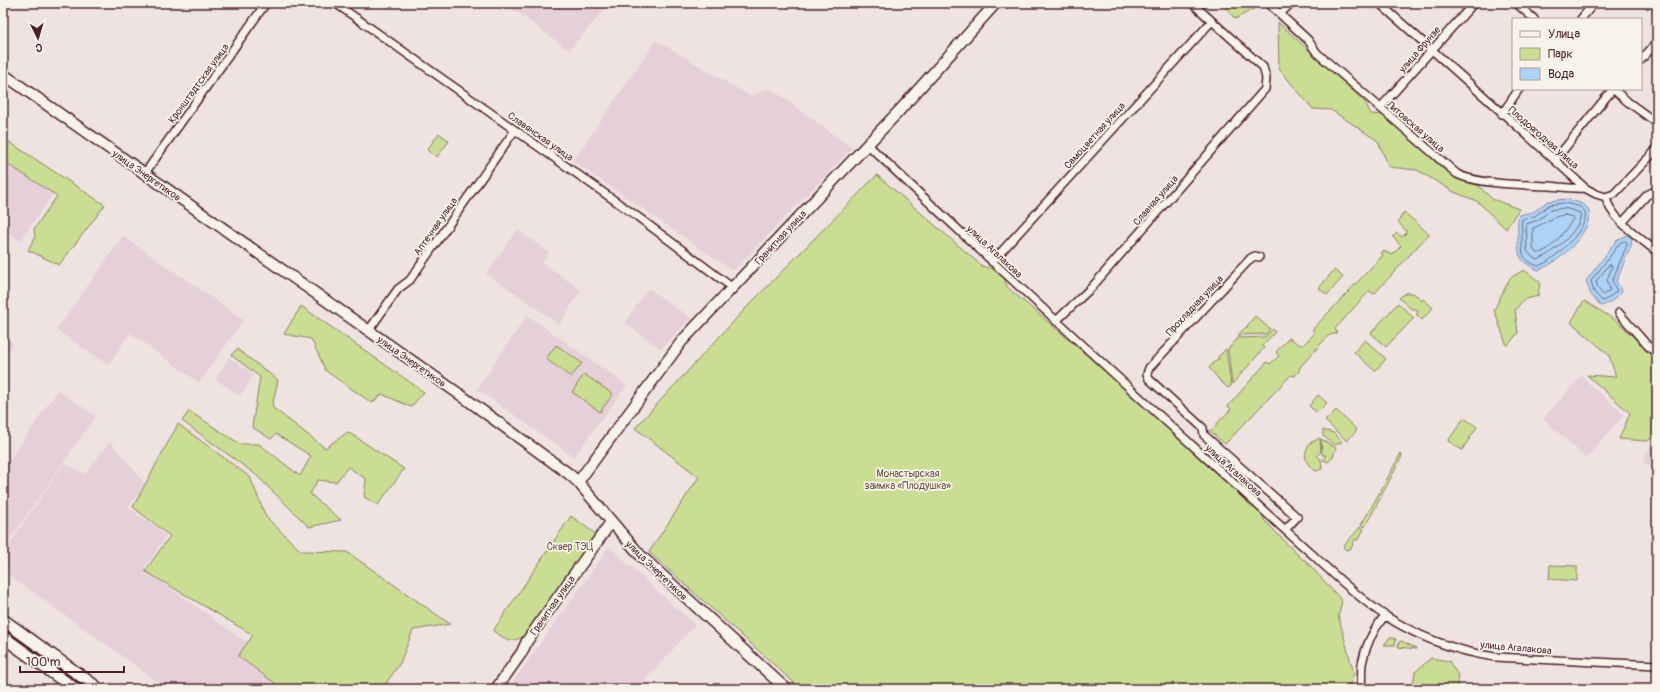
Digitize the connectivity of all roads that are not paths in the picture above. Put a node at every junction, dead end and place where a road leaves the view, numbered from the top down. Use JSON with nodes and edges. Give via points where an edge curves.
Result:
{"nodes":[{"id":1,"x":266,"y":3,"type":"edge"},
{"id":2,"x":335,"y":3,"type":"edge"},
{"id":3,"x":996,"y":3,"type":"edge"},
{"id":4,"x":1192,"y":3,"type":"edge"},
{"id":5,"x":1268,"y":3,"type":"edge"},
{"id":6,"x":1291,"y":3,"type":"edge"},
{"id":7,"x":1379,"y":3,"type":"edge"},
{"id":8,"x":1474,"y":3,"type":"edge"},
{"id":9,"x":1516,"y":3,"type":"edge"},
{"id":10,"x":1594,"y":3,"type":"edge"},
{"id":11,"x":1280,"y":14,"type":"junction"},
{"id":12,"x":1533,"y":18,"type":"edge"},
{"id":13,"x":1582,"y":18,"type":"edge"},
{"id":14,"x":1211,"y":22,"type":"junction"},
{"id":15,"x":1657,"y":42,"type":"edge"},
{"id":16,"x":1432,"y":49,"type":"junction"},
{"id":17,"x":1642,"y":59,"type":"edge"},
{"id":18,"x":3,"y":74,"type":"edge"},
{"id":19,"x":1518,"y":90,"type":"edge"},
{"id":20,"x":1612,"y":90,"type":"edge"},
{"id":21,"x":1614,"y":90,"type":"edge"},
{"id":22,"x":1380,"y":108,"type":"junction"},
{"id":23,"x":1502,"y":114,"type":"junction"},
{"id":24,"x":1657,"y":122,"type":"edge"},
{"id":25,"x":516,"y":130,"type":"junction"},
{"id":26,"x":867,"y":144,"type":"junction"},
{"id":27,"x":1657,"y":149,"type":"edge"},
{"id":28,"x":1555,"y":160,"type":"junction"},
{"id":29,"x":145,"y":173,"type":"junction"},
{"id":30,"x":1586,"y":188,"type":"junction"},
{"id":31,"x":1657,"y":190,"type":"edge"},
{"id":32,"x":1606,"y":197,"type":"junction"},
{"id":33,"x":1623,"y":222,"type":"junction"},
{"id":34,"x":1657,"y":252,"type":"edge"},
{"id":35,"x":1259,"y":257,"type":"dead end"},
{"id":36,"x":992,"y":262,"type":"junction"},
{"id":37,"x":734,"y":288,"type":"junction"},
{"id":38,"x":1619,"y":313,"type":"dead end"},
{"id":39,"x":1056,"y":321,"type":"junction"},
{"id":40,"x":369,"y":330,"type":"junction"},
{"id":41,"x":1657,"y":354,"type":"edge"},
{"id":42,"x":578,"y":482,"type":"junction"},
{"id":43,"x":611,"y":522,"type":"junction"},
{"id":44,"x":1285,"y":530,"type":"junction"},
{"id":45,"x":1385,"y":615,"type":"junction"},
{"id":46,"x":3,"y":620,"type":"edge"},
{"id":47,"x":3,"y":637,"type":"edge"},
{"id":48,"x":1657,"y":665,"type":"edge"},
{"id":49,"x":779,"y":687,"type":"edge"},
{"id":50,"x":75,"y":689,"type":"edge"},
{"id":51,"x":99,"y":689,"type":"edge"},
{"id":52,"x":496,"y":689,"type":"edge"},
{"id":53,"x":1361,"y":689,"type":"edge"}],
"edges":[{"from":1,"to":29,"type":"street","name":"Кронштадтская улица"},
{"from":2,"to":25,"type":"street","name":"Славянская улица"},
{"from":3,"to":26,"type":"street","name":"Гранитная улица"},
{"from":4,"to":14,"type":"street"},
{"from":5,"to":11,"type":"street","name":"Литовская улица"},
{"from":6,"to":11,"type":"street"},
{"from":7,"to":16,"type":"street","name":"Плодоягодная улица"},
{"from":8,"to":16,"type":"street","name":"улица Фрунзе"},
{"from":9,"to":12,"type":"street"},
{"from":10,"to":13,"type":"street"},
{"from":11,"to":22,"type":"street","name":"Литовская улица","via":[[1308,40],[1316,53]]},
{"from":14,"to":36,"type":"street","name":"Самоцветная улица"},
{"from":14,"to":39,"type":"street","name":"Славная улица","via":[[1263,67],[1265,89],[1092,287]]},
{"from":15,"to":17,"type":"street"},
{"from":16,"to":22,"type":"street","name":"улица Фрунзе"},
{"from":16,"to":23,"type":"street","name":"Плодоягодная улица"},
{"from":18,"to":29,"type":"street","name":"улица Энергетиков"},
{"from":19,"to":23,"type":"street"},
{"from":20,"to":28,"type":"street"},
{"from":21,"to":24,"type":"street"},
{"from":22,"to":30,"type":"street","name":"Литовская улица","via":[[1463,177],[1572,189]]},
{"from":23,"to":28,"type":"street","name":"Плодоягодная улица"},
{"from":25,"to":37,"type":"street","name":"Славянская улица"},
{"from":25,"to":40,"type":"street","name":"Аптечная улица","via":[[410,280],[398,289]]},
{"from":26,"to":36,"type":"street","name":"улица Агалакова"},
{"from":26,"to":37,"type":"street","name":"Гранитная улица"},
{"from":27,"to":32,"type":"street","via":[[1614,194]]},
{"from":28,"to":30,"type":"street","name":"Плодоягодная улица"},
{"from":29,"to":40,"type":"street","name":"улица Энергетиков"},
{"from":30,"to":32,"type":"street","name":"Плодоягодная улица"},
{"from":31,"to":33,"type":"street","via":[[1647,195]]},
{"from":32,"to":33,"type":"street","via":[[1610,209]]},
{"from":33,"to":34,"type":"street"},
{"from":35,"to":44,"type":"street","name":"Прохладная улица","via":[[1251,258],[1154,363],[1147,374],[1149,379],[1203,428],[1204,435],[1297,517]]},
{"from":36,"to":39,"type":"street","name":"улица Агалакова"},
{"from":37,"to":42,"type":"street","name":"Гранитная улица","via":[[682,341]]},
{"from":38,"to":41,"type":"street"},
{"from":39,"to":44,"type":"street","name":"улица Агалакова"},
{"from":40,"to":42,"type":"street","name":"улица Энергетиков"},
{"from":42,"to":43,"type":"street","name":"улица Энергетиков"},
{"from":43,"to":49,"type":"street","name":"улица Энергетиков","via":[[649,564]]},
{"from":43,"to":52,"type":"street","name":"Гранитная улица"},
{"from":44,"to":45,"type":"street","name":"улица Агалакова","via":[[1355,593]]},
{"from":45,"to":48,"type":"street","name":"улица Агалакова","via":[[1435,641],[1477,654]]},
{"from":45,"to":53,"type":"street","via":[[1364,653]]},
{"from":46,"to":51,"type":"main road"},
{"from":47,"to":50,"type":"main road"}]}
